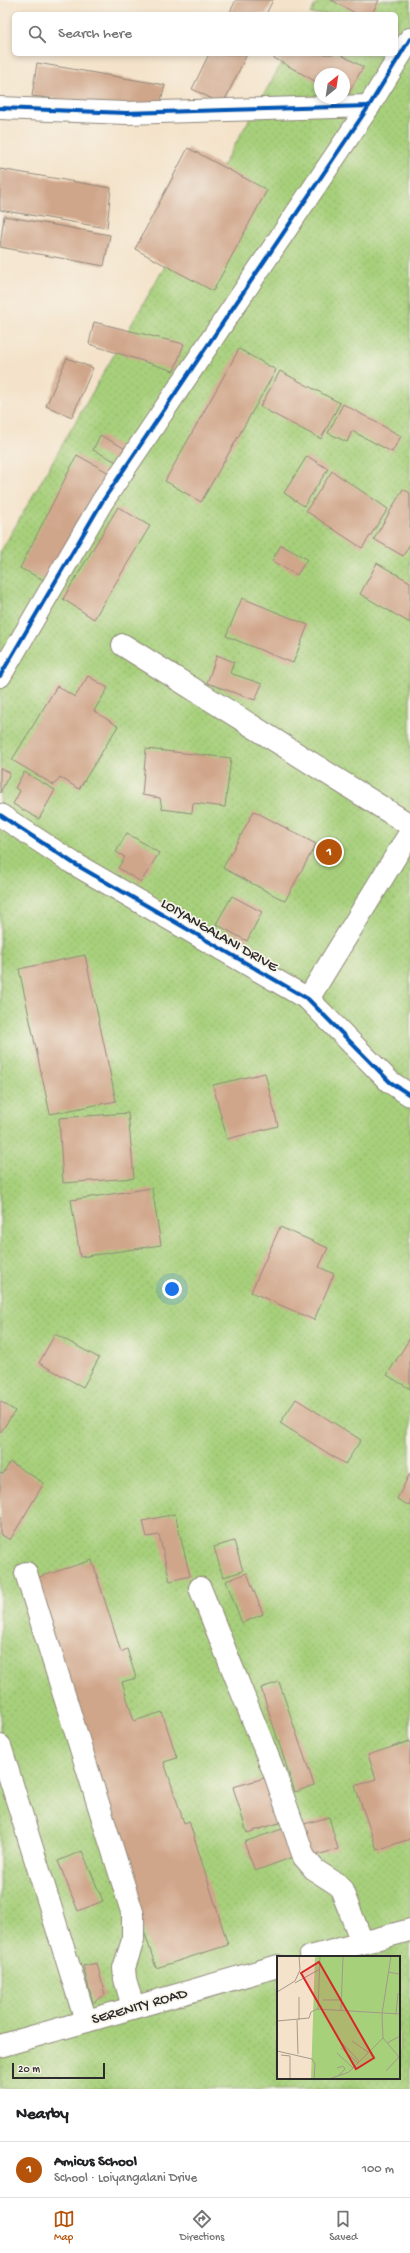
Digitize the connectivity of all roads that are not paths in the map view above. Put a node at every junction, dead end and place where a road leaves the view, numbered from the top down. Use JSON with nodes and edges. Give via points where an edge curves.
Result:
{"nodes":[{"id":1,"x":410,"y":39,"type":"edge"},
{"id":2,"x":369,"y":106,"type":"junction"},
{"id":3,"x":0,"y":108,"type":"edge"},
{"id":4,"x":123,"y":645,"type":"dead end"},
{"id":5,"x":0,"y":676,"type":"edge"},
{"id":6,"x":0,"y":815,"type":"edge"},
{"id":7,"x":410,"y":825,"type":"edge"},
{"id":8,"x":410,"y":832,"type":"edge"},
{"id":9,"x":308,"y":999,"type":"junction"},
{"id":10,"x":410,"y":1095,"type":"edge"},
{"id":11,"x":26,"y":1573,"type":"dead end"},
{"id":12,"x":200,"y":1588,"type":"dead end"},
{"id":13,"x":0,"y":1746,"type":"edge"},
{"id":14,"x":410,"y":1930,"type":"edge"},
{"id":15,"x":362,"y":1942,"type":"junction"},
{"id":16,"x":313,"y":1956,"type":"edge"},
{"id":17,"x":277,"y":1966,"type":"edge"},
{"id":18,"x":133,"y":2007,"type":"junction"},
{"id":19,"x":86,"y":2020,"type":"junction"},
{"id":20,"x":0,"y":2046,"type":"edge"}],
"edges":[{"from":1,"to":2,"type":"street"},
{"from":2,"to":3,"type":"street","via":[[126,113]]},
{"from":2,"to":5,"type":"street","via":[[102,502]]},
{"from":4,"to":7,"type":"street"},
{"from":6,"to":9,"type":"street","name":"LOIYANGALANI DRIVE","via":[[73,863]]},
{"from":8,"to":9,"type":"street"},
{"from":9,"to":10,"type":"street","name":"LOIYANGALANI DRIVE","via":[[390,1082]]},
{"from":11,"to":18,"type":"street","via":[[133,1915],[133,1940],[124,1968]]},
{"from":12,"to":15,"type":"street","via":[[276,1777],[304,1857],[315,1870],[340,1886]]},
{"from":13,"to":19,"type":"street"},
{"from":14,"to":15,"type":"street"},
{"from":15,"to":16,"type":"street"},
{"from":17,"to":18,"type":"street","name":"SERENITY ROAD"},
{"from":18,"to":19,"type":"street","name":"SERENITY ROAD"},
{"from":19,"to":20,"type":"street","name":"SERENITY ROAD"}]}
